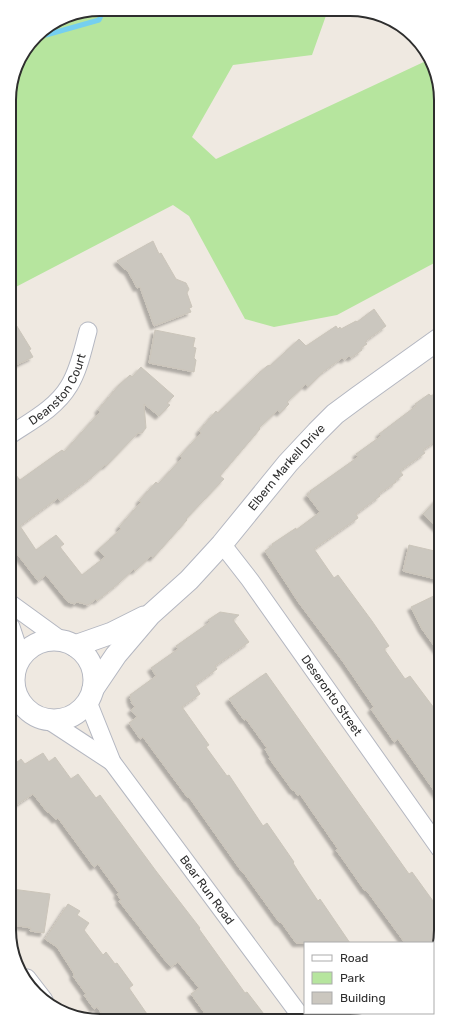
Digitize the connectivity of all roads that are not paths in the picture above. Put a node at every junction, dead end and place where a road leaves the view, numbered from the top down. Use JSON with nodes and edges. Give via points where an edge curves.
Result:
{"nodes":[{"id":1,"x":88,"y":331,"type":"dead end"},
{"id":2,"x":434,"y":343,"type":"edge"},
{"id":3,"x":16,"y":431,"type":"edge"},
{"id":4,"x":222,"y":544,"type":"junction"},
{"id":5,"x":16,"y":607,"type":"edge"},
{"id":6,"x":150,"y":614,"type":"junction"},
{"id":7,"x":68,"y":643,"type":"junction"},
{"id":8,"x":16,"y":671,"type":"edge"},
{"id":9,"x":90,"y":695,"type":"junction"},
{"id":10,"x":16,"y":696,"type":"edge"},
{"id":11,"x":42,"y":718,"type":"junction"},
{"id":12,"x":16,"y":719,"type":"edge"},
{"id":13,"x":112,"y":762,"type":"junction"},
{"id":14,"x":434,"y":841,"type":"edge"},
{"id":15,"x":299,"y":1014,"type":"edge"}],
"edges":[{"from":1,"to":3,"type":"street","name":"Deanston Court","via":[[77,370],[69,386],[55,404]]},
{"from":2,"to":4,"type":"street","name":"Elbern Markell Drive","via":[[335,414],[288,463]]},
{"from":4,"to":6,"type":"street","name":"Elbern Markell Drive","via":[[189,580]]},
{"from":4,"to":14,"type":"street","name":"Deseronto Street"},
{"from":5,"to":7,"type":"street"},
{"from":6,"to":7,"type":"street","name":"Elbern Markell Drive","via":[[112,633]]},
{"from":6,"to":9,"type":"street","name":"Elbern Markell Drive","via":[[116,655]]},
{"from":7,"to":8,"type":"street","via":[[48,640],[34,645],[23,654]]},
{"from":7,"to":9,"type":"street","via":[[81,650],[89,661],[94,675]]},
{"from":9,"to":11,"type":"street","via":[[78,712],[62,720]]},
{"from":9,"to":13,"type":"street","name":"Bear Run Road"},
{"from":10,"to":11,"type":"street","via":[[24,708]]},
{"from":11,"to":12,"type":"street"},
{"from":11,"to":13,"type":"street","name":"Bear Run Road"},
{"from":13,"to":15,"type":"street","name":"Bear Run Road"}]}
